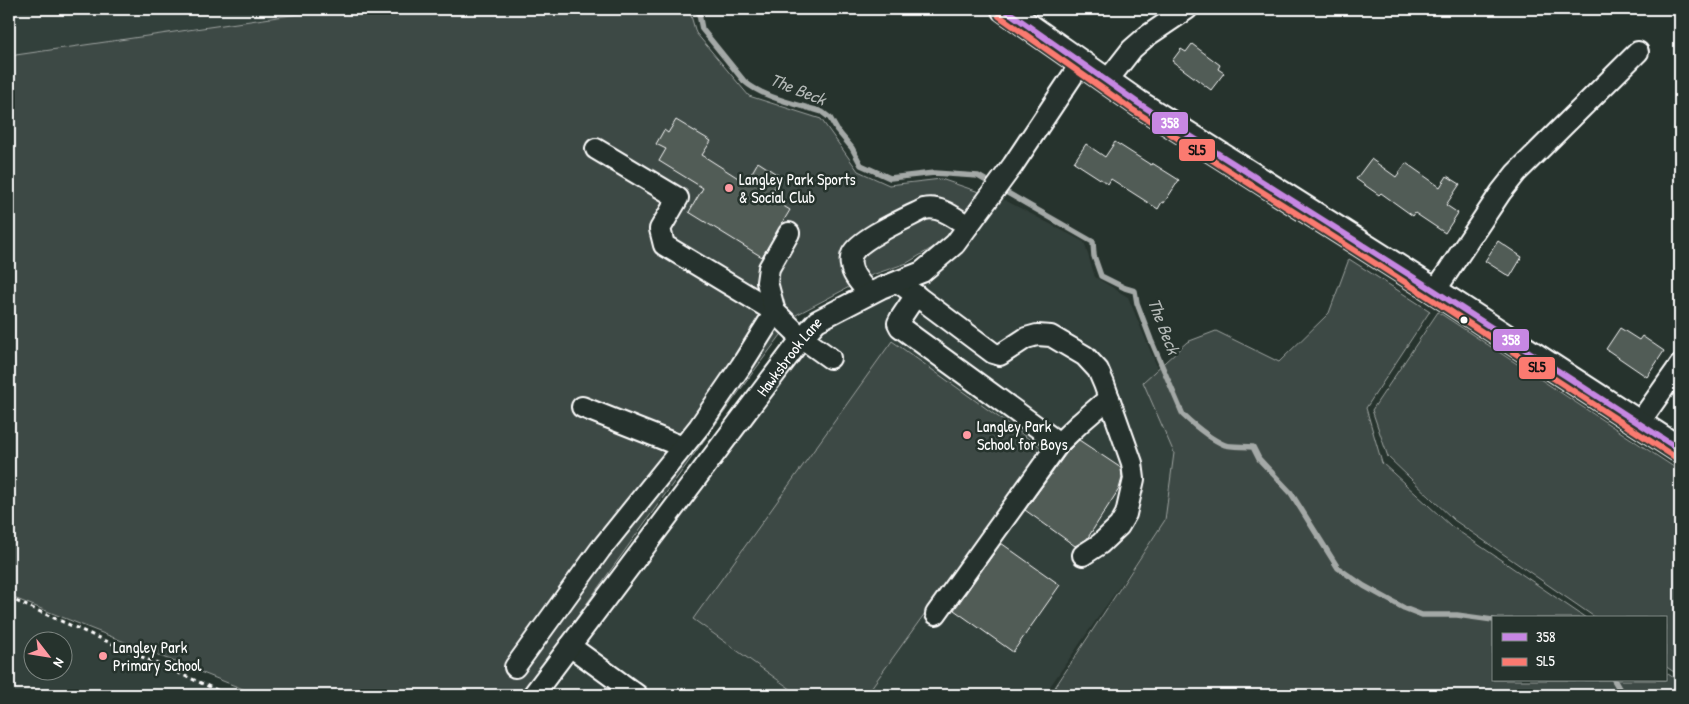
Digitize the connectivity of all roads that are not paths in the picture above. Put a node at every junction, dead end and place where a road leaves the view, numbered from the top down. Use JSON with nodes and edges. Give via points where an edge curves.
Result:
{"nodes":[{"id":1,"x":1004,"y":9,"type":"edge"},
{"id":2,"x":1187,"y":9,"type":"edge"},
{"id":3,"x":1638,"y":52,"type":"dead end"},
{"id":4,"x":1081,"y":63,"type":"junction"},
{"id":5,"x":1107,"y":81,"type":"junction"},
{"id":6,"x":596,"y":149,"type":"dead end"},
{"id":7,"x":968,"y":226,"type":"junction"},
{"id":8,"x":789,"y":233,"type":"dead end"},
{"id":9,"x":898,"y":282,"type":"junction"},
{"id":10,"x":1435,"y":292,"type":"junction"},
{"id":11,"x":870,"y":294,"type":"junction"},
{"id":12,"x":916,"y":295,"type":"junction"},
{"id":13,"x":775,"y":312,"type":"junction"},
{"id":14,"x":802,"y":338,"type":"junction"},
{"id":15,"x":830,"y":358,"type":"dead end"},
{"id":16,"x":1680,"y":365,"type":"edge"},
{"id":17,"x":1109,"y":398,"type":"junction"},
{"id":18,"x":582,"y":407,"type":"dead end"},
{"id":19,"x":1639,"y":424,"type":"junction"},
{"id":20,"x":1059,"y":443,"type":"junction"},
{"id":21,"x":683,"y":447,"type":"junction"},
{"id":22,"x":1680,"y":450,"type":"edge"},
{"id":23,"x":1082,"y":555,"type":"dead end"},
{"id":24,"x":936,"y":614,"type":"dead end"},
{"id":25,"x":570,"y":646,"type":"junction"},
{"id":26,"x":515,"y":667,"type":"dead end"},
{"id":27,"x":533,"y":695,"type":"edge"},
{"id":28,"x":637,"y":695,"type":"edge"}],
"edges":[{"from":1,"to":4,"type":"main road"},
{"from":2,"to":5,"type":"street","via":[[1132,49]]},
{"from":3,"to":10,"type":"street","via":[[1516,173]]},
{"from":4,"to":5,"type":"main road"},
{"from":4,"to":7,"type":"street","name":"Hawksbrook Lane"},
{"from":5,"to":10,"type":"main road"},
{"from":6,"to":13,"type":"street","via":[[678,198],[660,229],[664,245]]},
{"from":7,"to":9,"type":"street","name":"Hawksbrook Lane","via":[[955,244],[922,272]]},
{"from":7,"to":11,"type":"street","via":[[931,207],[859,246],[852,254],[851,265]]},
{"from":8,"to":13,"type":"street","via":[[769,268],[767,282]]},
{"from":9,"to":11,"type":"street","name":"Hawksbrook Lane"},
{"from":9,"to":12,"type":"street"},
{"from":10,"to":19,"type":"main road"},
{"from":11,"to":14,"type":"street","name":"Hawksbrook Lane","via":[[817,321]]},
{"from":12,"to":17,"type":"street","via":[[993,353],[1000,354],[1026,338],[1038,335],[1051,336],[1066,343],[1098,370]]},
{"from":12,"to":20,"type":"street","via":[[900,319],[900,327]]},
{"from":13,"to":14,"type":"street"},
{"from":13,"to":21,"type":"street","via":[[736,374]]},
{"from":14,"to":15,"type":"street"},
{"from":14,"to":25,"type":"street","name":"Hawksbrook Lane"},
{"from":16,"to":19,"type":"street"},
{"from":17,"to":20,"type":"street"},
{"from":17,"to":23,"type":"street","via":[[1132,462],[1134,479],[1126,514],[1119,526]]},
{"from":18,"to":21,"type":"street"},
{"from":19,"to":22,"type":"main road"},
{"from":20,"to":24,"type":"street"},
{"from":21,"to":26,"type":"street","via":[[600,550]]},
{"from":25,"to":27,"type":"street","name":"Hawksbrook Lane"},
{"from":25,"to":28,"type":"street"}]}
